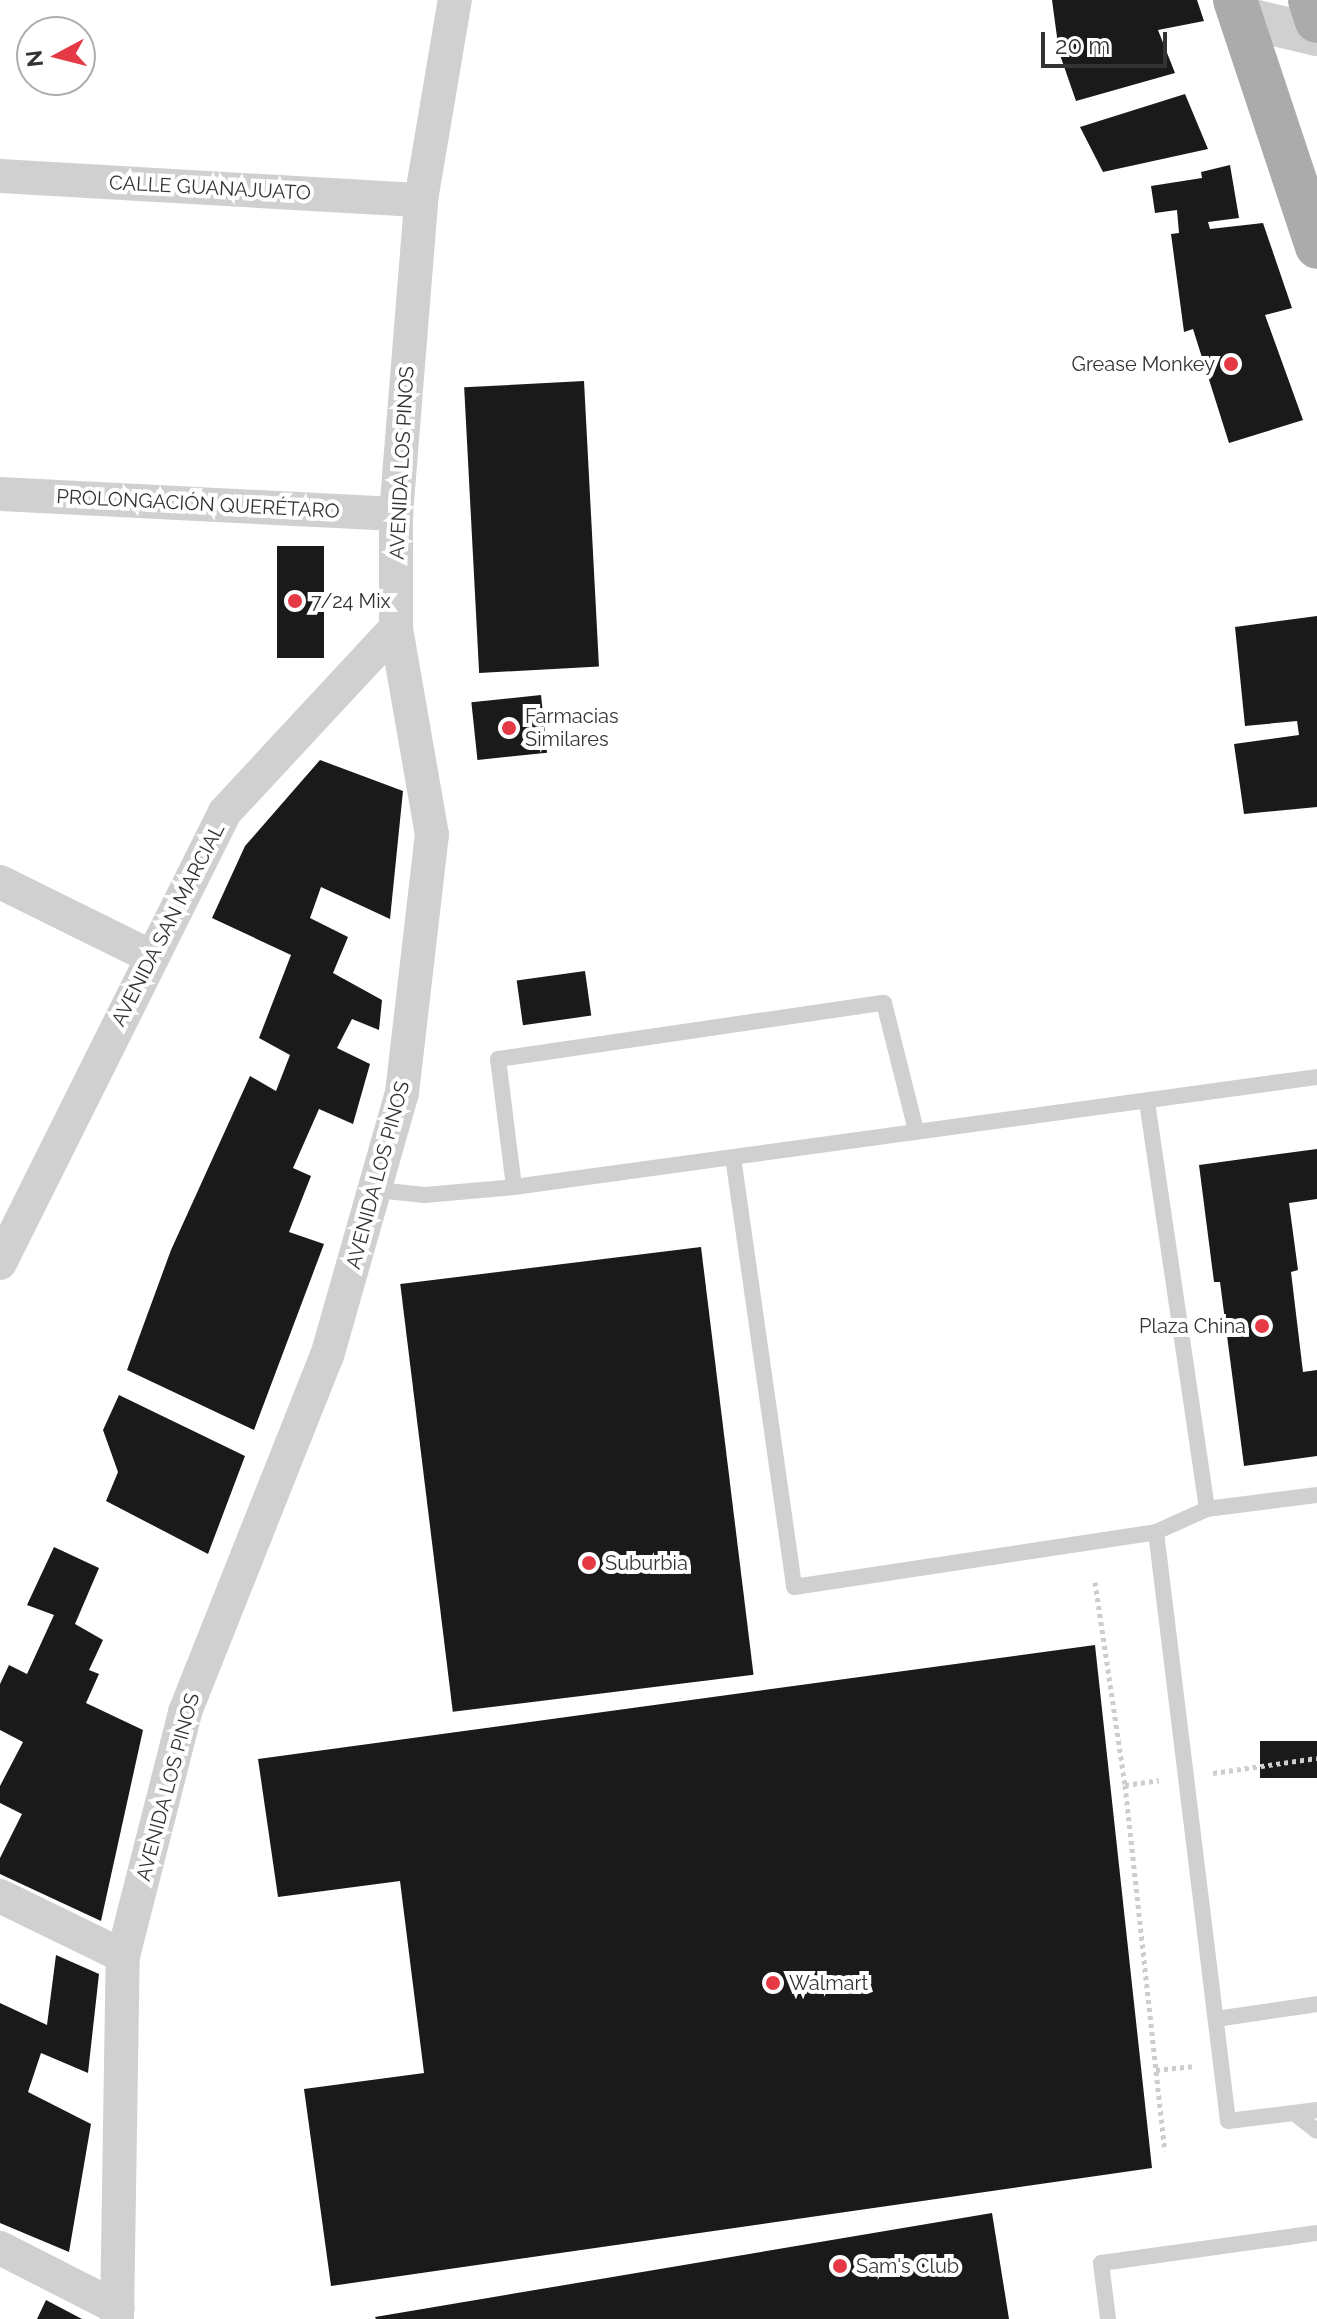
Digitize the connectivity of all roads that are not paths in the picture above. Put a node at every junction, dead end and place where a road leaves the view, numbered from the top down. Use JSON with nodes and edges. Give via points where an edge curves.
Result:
{"nodes":[{"id":1,"x":455,"y":0,"type":"edge"},
{"id":2,"x":1310,"y":0,"type":"edge"},
{"id":3,"x":1238,"y":8,"type":"edge"},
{"id":4,"x":1317,"y":21,"type":"edge"},
{"id":5,"x":1317,"y":35,"type":"edge"},
{"id":6,"x":1304,"y":162,"type":"edge"},
{"id":7,"x":0,"y":176,"type":"edge"},
{"id":8,"x":421,"y":200,"type":"junction"},
{"id":9,"x":1317,"y":247,"type":"edge"},
{"id":10,"x":0,"y":494,"type":"edge"},
{"id":11,"x":396,"y":514,"type":"junction"},
{"id":12,"x":396,"y":628,"type":"junction"},
{"id":13,"x":0,"y":882,"type":"edge"},
{"id":14,"x":150,"y":956,"type":"junction"},
{"id":15,"x":1317,"y":1077,"type":"edge"},
{"id":16,"x":1147,"y":1102,"type":"junction"},
{"id":17,"x":916,"y":1130,"type":"junction"},
{"id":18,"x":733,"y":1157,"type":"junction"},
{"id":19,"x":514,"y":1187,"type":"junction"},
{"id":20,"x":377,"y":1190,"type":"junction"},
{"id":21,"x":9,"y":1224,"type":"edge"},
{"id":22,"x":0,"y":1263,"type":"edge"},
{"id":23,"x":1317,"y":1495,"type":"edge"},
{"id":24,"x":1207,"y":1509,"type":"junction"},
{"id":25,"x":1156,"y":1532,"type":"junction"},
{"id":26,"x":0,"y":1896,"type":"edge"},
{"id":27,"x":123,"y":1956,"type":"junction"},
{"id":28,"x":1317,"y":2004,"type":"edge"},
{"id":29,"x":1216,"y":2019,"type":"junction"},
{"id":30,"x":1317,"y":2110,"type":"edge"},
{"id":31,"x":1294,"y":2113,"type":"junction"},
{"id":32,"x":1317,"y":2131,"type":"edge"},
{"id":33,"x":1317,"y":2233,"type":"edge"},
{"id":34,"x":0,"y":2248,"type":"edge"},
{"id":35,"x":117,"y":2314,"type":"edge"},
{"id":36,"x":1108,"y":2319,"type":"edge"}],
"edges":[{"from":1,"to":8,"type":"street","name":"AVENIDA LOS PINOS"},
{"from":2,"to":4,"type":"main road"},
{"from":3,"to":5,"type":"street"},
{"from":3,"to":6,"type":"main road"},
{"from":6,"to":9,"type":"main road"},
{"from":7,"to":8,"type":"street","name":"CALLE GUANAJUATO"},
{"from":8,"to":11,"type":"street","name":"AVENIDA LOS PINOS"},
{"from":10,"to":11,"type":"street","name":"PROLONGACIÓN QUERÉTARO"},
{"from":11,"to":12,"type":"street","name":"AVENIDA LOS PINOS"},
{"from":12,"to":14,"type":"street","name":"AVENIDA SAN MARCIAL","via":[[225,812]]},
{"from":12,"to":20,"type":"street","name":"AVENIDA LOS PINOS","via":[[432,835],[402,1093]]},
{"from":13,"to":14,"type":"street"},
{"from":14,"to":21,"type":"street","name":"AVENIDA SAN MARCIAL"},
{"from":15,"to":16,"type":"lane"},
{"from":16,"to":17,"type":"lane"},
{"from":16,"to":24,"type":"lane"},
{"from":17,"to":18,"type":"lane"},
{"from":17,"to":19,"type":"lane","via":[[884,1003],[498,1059]]},
{"from":18,"to":19,"type":"lane"},
{"from":18,"to":25,"type":"lane","via":[[794,1587]]},
{"from":19,"to":20,"type":"lane","via":[[425,1195]]},
{"from":20,"to":27,"type":"street","name":"AVENIDA LOS PINOS","via":[[327,1356],[185,1712]]},
{"from":21,"to":22,"type":"street","name":"AVENIDA SAN MARCIAL"},
{"from":23,"to":24,"type":"lane"},
{"from":24,"to":25,"type":"lane"},
{"from":25,"to":29,"type":"lane"},
{"from":26,"to":27,"type":"street"},
{"from":27,"to":35,"type":"street","name":"AVENIDA LOS PINOS"},
{"from":28,"to":29,"type":"lane"},
{"from":29,"to":31,"type":"lane","via":[[1228,2121]]},
{"from":30,"to":31,"type":"lane"},
{"from":31,"to":32,"type":"lane"},
{"from":33,"to":36,"type":"lane","via":[[1101,2263]]},
{"from":34,"to":35,"type":"street"}]}
